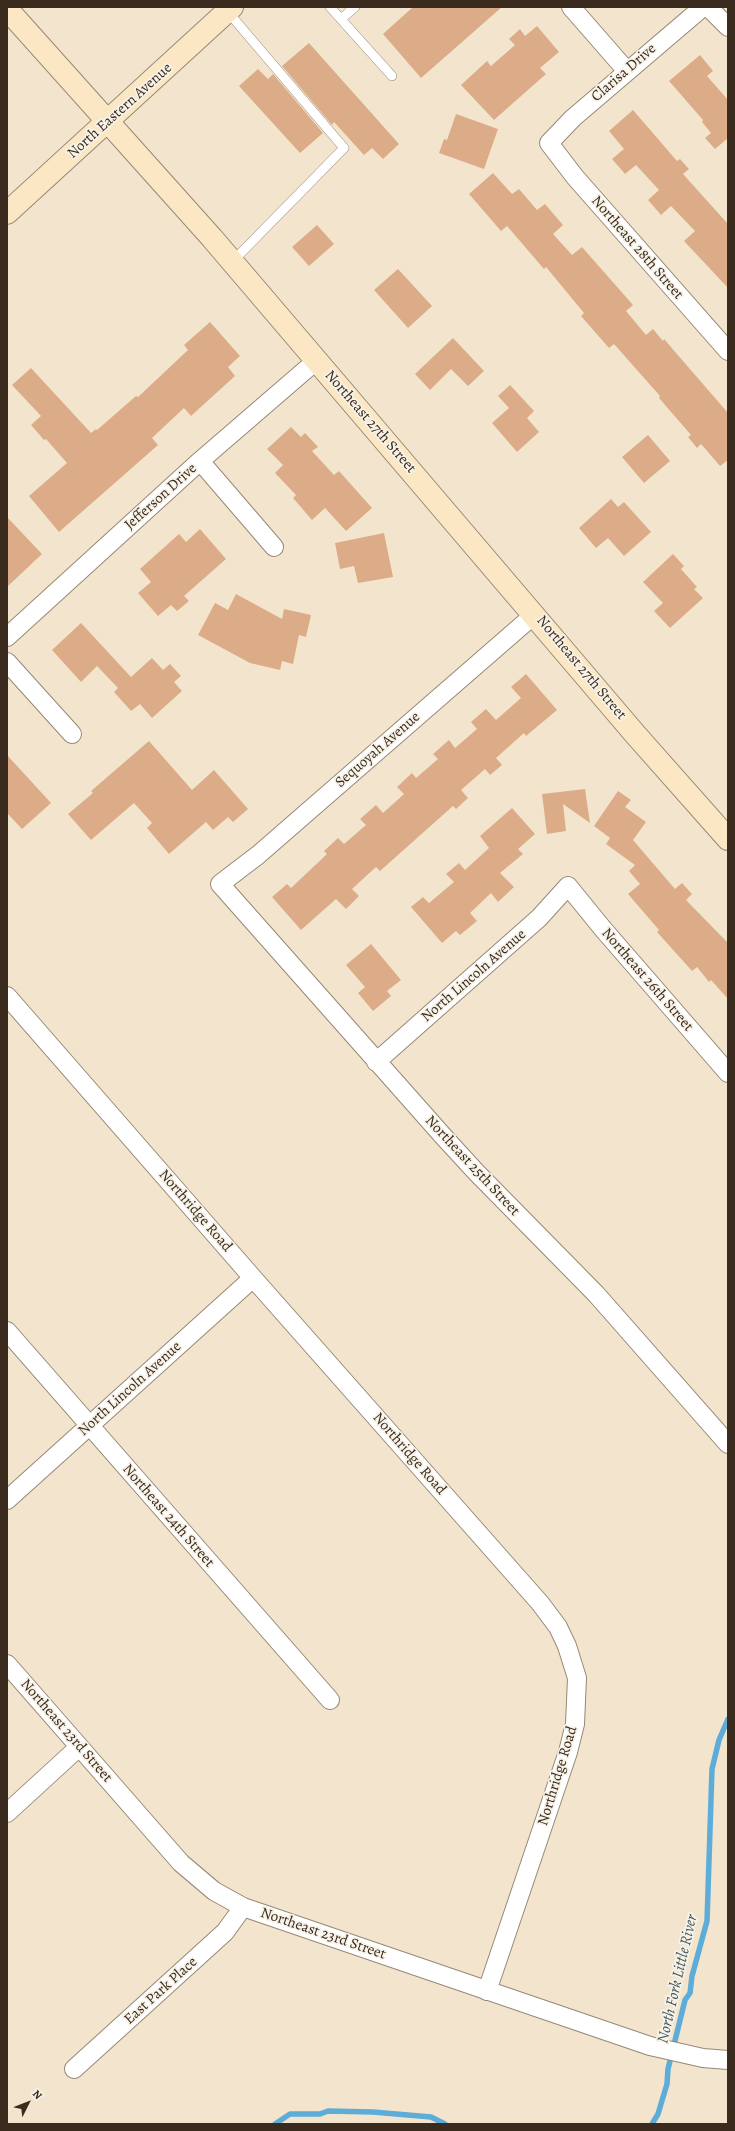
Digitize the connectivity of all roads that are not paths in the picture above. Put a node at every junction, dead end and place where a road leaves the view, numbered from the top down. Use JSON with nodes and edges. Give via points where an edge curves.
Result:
{"nodes":[{"id":1,"x":330,"y":7,"type":"edge"},
{"id":2,"x":355,"y":7,"type":"edge"},
{"id":3,"x":571,"y":7,"type":"edge"},
{"id":4,"x":702,"y":7,"type":"edge"},
{"id":5,"x":708,"y":7,"type":"edge"},
{"id":6,"x":7,"y":9,"type":"edge"},
{"id":7,"x":230,"y":9,"type":"edge"},
{"id":8,"x":341,"y":19,"type":"junction"},
{"id":9,"x":728,"y":27,"type":"edge"},
{"id":10,"x":626,"y":70,"type":"junction"},
{"id":11,"x":392,"y":76,"type":"dead end"},
{"id":12,"x":109,"y":121,"type":"junction"},
{"id":13,"x":549,"y":143,"type":"joint"},
{"id":14,"x":7,"y":213,"type":"edge"},
{"id":15,"x":233,"y":261,"type":"junction"},
{"id":16,"x":728,"y":350,"type":"edge"},
{"id":17,"x":317,"y":360,"type":"junction"},
{"id":18,"x":200,"y":461,"type":"junction"},
{"id":19,"x":274,"y":547,"type":"dead end"},
{"id":20,"x":535,"y":614,"type":"junction"},
{"id":21,"x":7,"y":637,"type":"edge"},
{"id":22,"x":7,"y":662,"type":"edge"},
{"id":23,"x":72,"y":734,"type":"dead end"},
{"id":24,"x":728,"y":839,"type":"edge"},
{"id":25,"x":220,"y":884,"type":"joint"},
{"id":26,"x":568,"y":886,"type":"joint"},
{"id":27,"x":7,"y":996,"type":"edge"},
{"id":28,"x":376,"y":1062,"type":"junction"},
{"id":29,"x":728,"y":1072,"type":"edge"},
{"id":30,"x":252,"y":1278,"type":"junction"},
{"id":31,"x":7,"y":1331,"type":"edge"},
{"id":32,"x":90,"y":1427,"type":"junction"},
{"id":33,"x":728,"y":1444,"type":"edge"},
{"id":34,"x":7,"y":1500,"type":"edge"},
{"id":35,"x":7,"y":1664,"type":"edge"},
{"id":36,"x":330,"y":1700,"type":"dead end"},
{"id":37,"x":79,"y":1747,"type":"junction"},
{"id":38,"x":7,"y":1813,"type":"edge"},
{"id":39,"x":242,"y":1907,"type":"junction"},
{"id":40,"x":487,"y":1991,"type":"junction"},
{"id":41,"x":728,"y":2060,"type":"edge"},
{"id":42,"x":74,"y":2069,"type":"dead end"}],
"edges":[{"from":1,"to":8,"type":"lane"},
{"from":2,"to":8,"type":"lane"},
{"from":3,"to":10,"type":"street"},
{"from":4,"to":10,"type":"street","name":"Clarisa Drive"},
{"from":5,"to":9,"type":"street"},
{"from":6,"to":12,"type":"street","name":"Northeast 27th Street"},
{"from":7,"to":12,"type":"street","name":"North Eastern Avenue"},
{"from":7,"to":15,"type":"lane","via":[[344,148]]},
{"from":8,"to":11,"type":"lane"},
{"from":10,"to":13,"type":"street","name":"Clarisa Drive"},
{"from":12,"to":14,"type":"street","name":"North Eastern Avenue"},
{"from":12,"to":15,"type":"street","name":"Northeast 27th Street"},
{"from":13,"to":16,"type":"street","name":"Northeast 28th Street","via":[[575,177]]},
{"from":15,"to":17,"type":"street","name":"Northeast 27th Street"},
{"from":17,"to":18,"type":"street","name":"Jefferson Drive"},
{"from":17,"to":20,"type":"street","name":"Northeast 27th Street"},
{"from":18,"to":19,"type":"street"},
{"from":18,"to":21,"type":"street","name":"Jefferson Drive"},
{"from":20,"to":24,"type":"street","name":"Northeast 27th Street","via":[[635,734]]},
{"from":20,"to":25,"type":"street","name":"Sequoyah Avenue","via":[[258,855]]},
{"from":22,"to":23,"type":"street"},
{"from":25,"to":28,"type":"street","name":"Northeast 25th Street"},
{"from":26,"to":28,"type":"street","name":"North Lincoln Avenue","via":[[539,918]]},
{"from":26,"to":29,"type":"street","name":"Northeast 26th Street"},
{"from":27,"to":30,"type":"street","name":"Northridge Road"},
{"from":28,"to":33,"type":"street","name":"Northeast 25th Street","via":[[476,1172],[596,1294]]},
{"from":30,"to":32,"type":"street","name":"North Lincoln Avenue"},
{"from":30,"to":40,"type":"street","name":"Northridge Road","via":[[540,1603],[558,1627],[573,1661],[578,1678],[577,1699],[575,1724],[568,1752]]},
{"from":31,"to":32,"type":"street","name":"Northeast 24th Street"},
{"from":32,"to":34,"type":"street","name":"North Lincoln Avenue"},
{"from":32,"to":36,"type":"street","name":"Northeast 24th Street"},
{"from":35,"to":37,"type":"street","name":"Northeast 23rd Street"},
{"from":37,"to":38,"type":"street"},
{"from":37,"to":39,"type":"street","name":"Northeast 23rd Street","via":[[181,1863],[214,1891]]},
{"from":39,"to":40,"type":"street","name":"Northeast 23rd Street"},
{"from":39,"to":42,"type":"street","name":"East Park Place","via":[[225,1932]]},
{"from":40,"to":41,"type":"street","name":"Northeast 23rd Street","via":[[650,2046],[703,2058]]}]}
